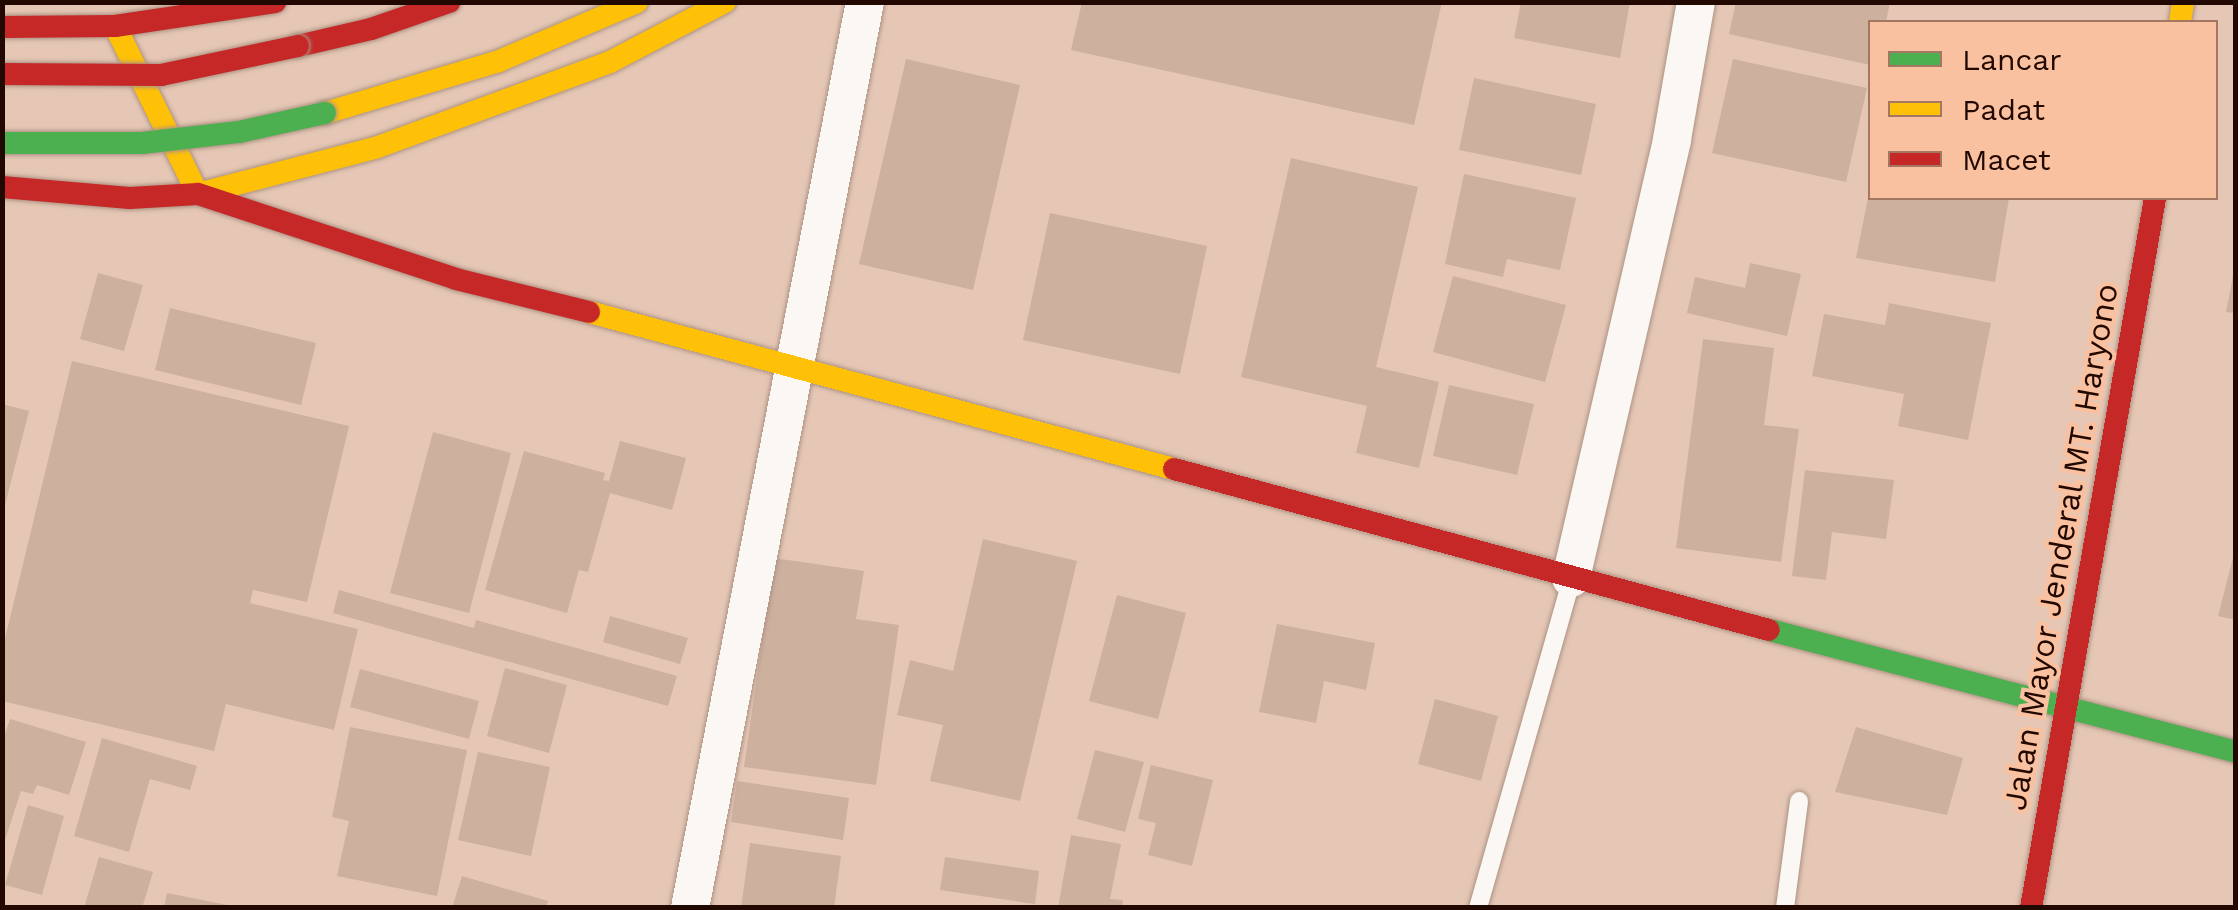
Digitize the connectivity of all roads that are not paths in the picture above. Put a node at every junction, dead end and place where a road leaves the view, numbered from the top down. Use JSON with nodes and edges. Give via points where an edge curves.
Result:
{"nodes":[{"id":1,"x":275,"y":2,"type":"edge"},
{"id":2,"x":449,"y":2,"type":"edge"},
{"id":3,"x":637,"y":2,"type":"edge"},
{"id":4,"x":724,"y":2,"type":"edge"},
{"id":5,"x":865,"y":2,"type":"edge"},
{"id":6,"x":1696,"y":2,"type":"edge"},
{"id":7,"x":114,"y":26,"type":"junction"},
{"id":8,"x":2,"y":27,"type":"edge"},
{"id":9,"x":2,"y":74,"type":"edge"},
{"id":10,"x":2,"y":144,"type":"edge"},
{"id":11,"x":2,"y":187,"type":"edge"},
{"id":12,"x":198,"y":194,"type":"junction"},
{"id":13,"x":2155,"y":200,"type":"edge"},
{"id":14,"x":794,"y":364,"type":"junction"},
{"id":15,"x":1571,"y":578,"type":"junction"},
{"id":16,"x":2065,"y":709,"type":"junction"},
{"id":17,"x":2236,"y":752,"type":"edge"},
{"id":18,"x":1799,"y":800,"type":"dead end"},
{"id":19,"x":690,"y":908,"type":"edge"},
{"id":20,"x":1478,"y":908,"type":"edge"},
{"id":21,"x":1785,"y":908,"type":"edge"},
{"id":22,"x":2032,"y":908,"type":"edge"}],
"edges":[{"from":1,"to":7,"type":"main road"},
{"from":2,"to":9,"type":"main road","bridge":true,"via":[[298,46],[162,75]]},
{"from":3,"to":10,"type":"main road","bridge":true,"via":[[499,61],[325,113],[142,143]]},
{"from":4,"to":12,"type":"main road","via":[[610,62],[393,142]]},
{"from":5,"to":14,"type":"street"},
{"from":6,"to":15,"type":"street","via":[[1672,139]]},
{"from":7,"to":8,"type":"main road"},
{"from":7,"to":12,"type":"main road"},
{"from":11,"to":12,"type":"main road","via":[[130,198]]},
{"from":12,"to":14,"type":"main road","via":[[456,279]]},
{"from":13,"to":16,"type":"main road","name":"Jalan Mayor Jenderal MT. Haryono"},
{"from":14,"to":15,"type":"main road"},
{"from":14,"to":19,"type":"street"},
{"from":15,"to":16,"type":"main road"},
{"from":15,"to":20,"type":"lane"},
{"from":16,"to":17,"type":"main road"},
{"from":16,"to":22,"type":"main road","name":"Jalan Mayor Jenderal MT. Haryono"},
{"from":18,"to":21,"type":"lane"}]}
